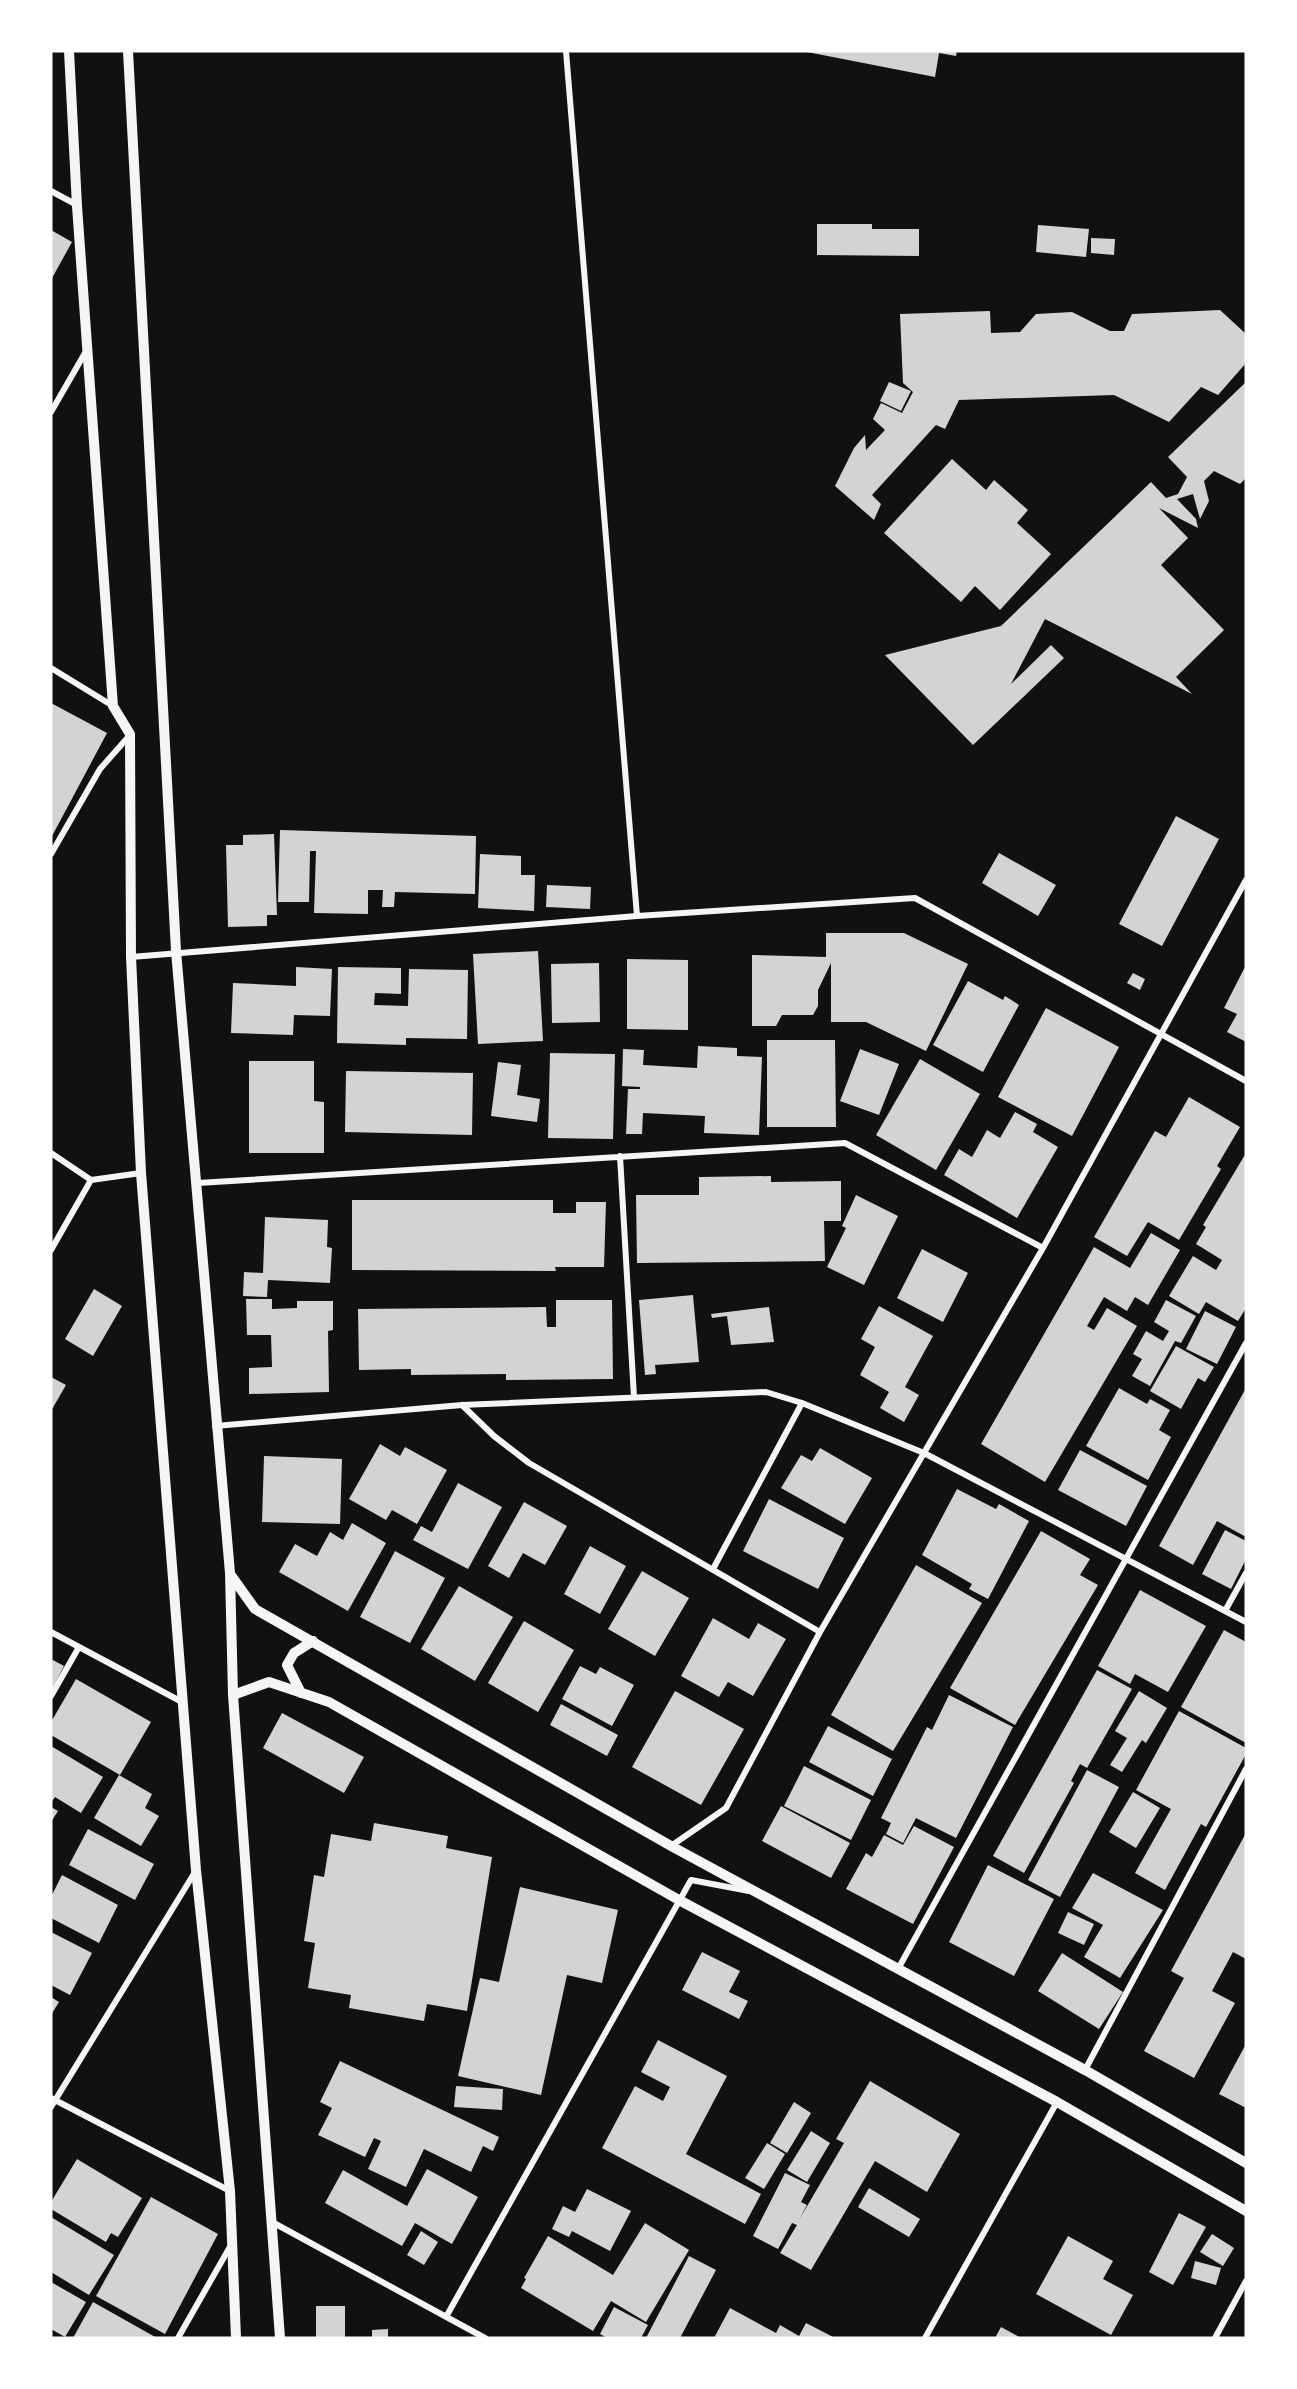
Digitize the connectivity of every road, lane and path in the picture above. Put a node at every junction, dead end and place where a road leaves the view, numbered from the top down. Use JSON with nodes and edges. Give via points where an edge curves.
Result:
{"nodes":[{"id":1,"x":69,"y":51,"type":"edge"},
{"id":2,"x":128,"y":51,"type":"edge"},
{"id":3,"x":566,"y":51,"type":"edge"},
{"id":4,"x":51,"y":191,"type":"edge"},
{"id":5,"x":77,"y":206,"type":"junction"},
{"id":6,"x":87,"y":350,"type":"junction"},
{"id":7,"x":51,"y":412,"type":"edge"},
{"id":8,"x":51,"y":668,"type":"edge"},
{"id":9,"x":113,"y":706,"type":"junction"},
{"id":10,"x":130,"y":734,"type":"junction"},
{"id":11,"x":51,"y":854,"type":"edge"},
{"id":12,"x":1246,"y":880,"type":"edge"},
{"id":13,"x":637,"y":916,"type":"junction"},
{"id":14,"x":176,"y":951,"type":"junction"},
{"id":15,"x":131,"y":957,"type":"junction"},
{"id":16,"x":1161,"y":1032,"type":"junction"},
{"id":17,"x":1246,"y":1080,"type":"edge"},
{"id":18,"x":51,"y":1153,"type":"edge"},
{"id":19,"x":620,"y":1156,"type":"junction"},
{"id":20,"x":141,"y":1173,"type":"junction"},
{"id":21,"x":91,"y":1180,"type":"junction"},
{"id":22,"x":198,"y":1183,"type":"junction"},
{"id":23,"x":1043,"y":1248,"type":"junction"},
{"id":24,"x":51,"y":1250,"type":"edge"},
{"id":25,"x":1246,"y":1343,"type":"edge"},
{"id":26,"x":634,"y":1397,"type":"junction"},
{"id":27,"x":802,"y":1403,"type":"junction"},
{"id":28,"x":462,"y":1405,"type":"junction"},
{"id":29,"x":215,"y":1426,"type":"junction"},
{"id":30,"x":924,"y":1453,"type":"junction"},
{"id":31,"x":1126,"y":1558,"type":"junction"},
{"id":32,"x":712,"y":1569,"type":"junction"},
{"id":33,"x":230,"y":1573,"type":"junction"},
{"id":34,"x":1246,"y":1573,"type":"edge"},
{"id":35,"x":1225,"y":1611,"type":"junction"},
{"id":36,"x":1246,"y":1622,"type":"edge"},
{"id":37,"x":51,"y":1632,"type":"edge"},
{"id":38,"x":820,"y":1632,"type":"junction"},
{"id":39,"x":313,"y":1641,"type":"junction"},
{"id":40,"x":79,"y":1647,"type":"junction"},
{"id":41,"x":301,"y":1693,"type":"junction"},
{"id":42,"x":233,"y":1695,"type":"junction"},
{"id":43,"x":51,"y":1696,"type":"edge"},
{"id":44,"x":182,"y":1702,"type":"junction"},
{"id":45,"x":1246,"y":1769,"type":"edge"},
{"id":46,"x":670,"y":1846,"type":"junction"},
{"id":47,"x":196,"y":1870,"type":"junction"},
{"id":48,"x":759,"y":1893,"type":"junction"},
{"id":49,"x":679,"y":1900,"type":"junction"},
{"id":50,"x":898,"y":1969,"type":"junction"},
{"id":51,"x":1085,"y":2070,"type":"junction"},
{"id":52,"x":53,"y":2099,"type":"edge"},
{"id":53,"x":1057,"y":2102,"type":"junction"},
{"id":54,"x":51,"y":2107,"type":"edge"},
{"id":55,"x":1246,"y":2163,"type":"edge"},
{"id":56,"x":230,"y":2192,"type":"junction"},
{"id":57,"x":1246,"y":2209,"type":"edge"},
{"id":58,"x":272,"y":2222,"type":"junction"},
{"id":59,"x":233,"y":2242,"type":"junction"},
{"id":60,"x":1246,"y":2281,"type":"edge"},
{"id":61,"x":446,"y":2317,"type":"junction"},
{"id":62,"x":178,"y":2338,"type":"edge"},
{"id":63,"x":236,"y":2338,"type":"edge"},
{"id":64,"x":280,"y":2338,"type":"edge"},
{"id":65,"x":485,"y":2338,"type":"edge"},
{"id":66,"x":925,"y":2338,"type":"edge"},
{"id":67,"x":1215,"y":2338,"type":"edge"}],
"edges":[{"from":1,"to":5,"type":"street"},
{"from":2,"to":14,"type":"street"},
{"from":3,"to":13,"type":"street"},
{"from":4,"to":5,"type":"street"},
{"from":5,"to":6,"type":"street"},
{"from":6,"to":7,"type":"street"},
{"from":6,"to":9,"type":"street"},
{"from":8,"to":9,"type":"street"},
{"from":9,"to":10,"type":"street"},
{"from":10,"to":11,"type":"street","via":[[100,769]]},
{"from":10,"to":15,"type":"street"},
{"from":12,"to":16,"type":"street"},
{"from":13,"to":14,"type":"street"},
{"from":13,"to":16,"type":"street","via":[[915,898]]},
{"from":14,"to":15,"type":"street"},
{"from":14,"to":22,"type":"street"},
{"from":15,"to":20,"type":"street"},
{"from":16,"to":17,"type":"street"},
{"from":16,"to":23,"type":"street"},
{"from":18,"to":21,"type":"street"},
{"from":19,"to":22,"type":"street"},
{"from":19,"to":23,"type":"street","via":[[845,1143]]},
{"from":19,"to":26,"type":"street"},
{"from":20,"to":21,"type":"street"},
{"from":20,"to":44,"type":"street"},
{"from":21,"to":24,"type":"street"},
{"from":22,"to":29,"type":"street"},
{"from":23,"to":30,"type":"street"},
{"from":25,"to":31,"type":"street"},
{"from":26,"to":27,"type":"street","via":[[766,1392]]},
{"from":26,"to":28,"type":"street"},
{"from":27,"to":30,"type":"street"},
{"from":27,"to":32,"type":"street"},
{"from":28,"to":29,"type":"street"},
{"from":28,"to":32,"type":"street","via":[[529,1462]]},
{"from":29,"to":33,"type":"street"},
{"from":30,"to":31,"type":"street"},
{"from":30,"to":38,"type":"street"},
{"from":31,"to":35,"type":"street"},
{"from":31,"to":50,"type":"street"},
{"from":32,"to":38,"type":"street"},
{"from":33,"to":39,"type":"street","via":[[255,1609]]},
{"from":33,"to":42,"type":"street"},
{"from":34,"to":35,"type":"street"},
{"from":35,"to":36,"type":"street"},
{"from":37,"to":40,"type":"street"},
{"from":38,"to":46,"type":"street","via":[[726,1808]]},
{"from":39,"to":41,"type":"street","via":[[294,1653],[287,1665]]},
{"from":39,"to":46,"type":"street"},
{"from":40,"to":43,"type":"street"},
{"from":40,"to":44,"type":"street"},
{"from":41,"to":42,"type":"street","via":[[269,1682]]},
{"from":41,"to":49,"type":"street","via":[[329,1702]]},
{"from":42,"to":58,"type":"street"},
{"from":44,"to":47,"type":"street"},
{"from":45,"to":51,"type":"street"},
{"from":46,"to":48,"type":"street"},
{"from":47,"to":52,"type":"street"},
{"from":47,"to":56,"type":"street"},
{"from":48,"to":49,"type":"street","via":[[691,1880]]},
{"from":48,"to":50,"type":"street"},
{"from":49,"to":53,"type":"street"},
{"from":49,"to":61,"type":"street"},
{"from":50,"to":51,"type":"street"},
{"from":51,"to":55,"type":"street"},
{"from":52,"to":54,"type":"street"},
{"from":52,"to":56,"type":"street"},
{"from":53,"to":57,"type":"street","via":[[1231,2204]]},
{"from":53,"to":66,"type":"street"},
{"from":56,"to":59,"type":"street"},
{"from":58,"to":61,"type":"street"},
{"from":58,"to":64,"type":"street"},
{"from":59,"to":62,"type":"street"},
{"from":59,"to":63,"type":"street"},
{"from":60,"to":67,"type":"street"},
{"from":61,"to":65,"type":"street"}]}
